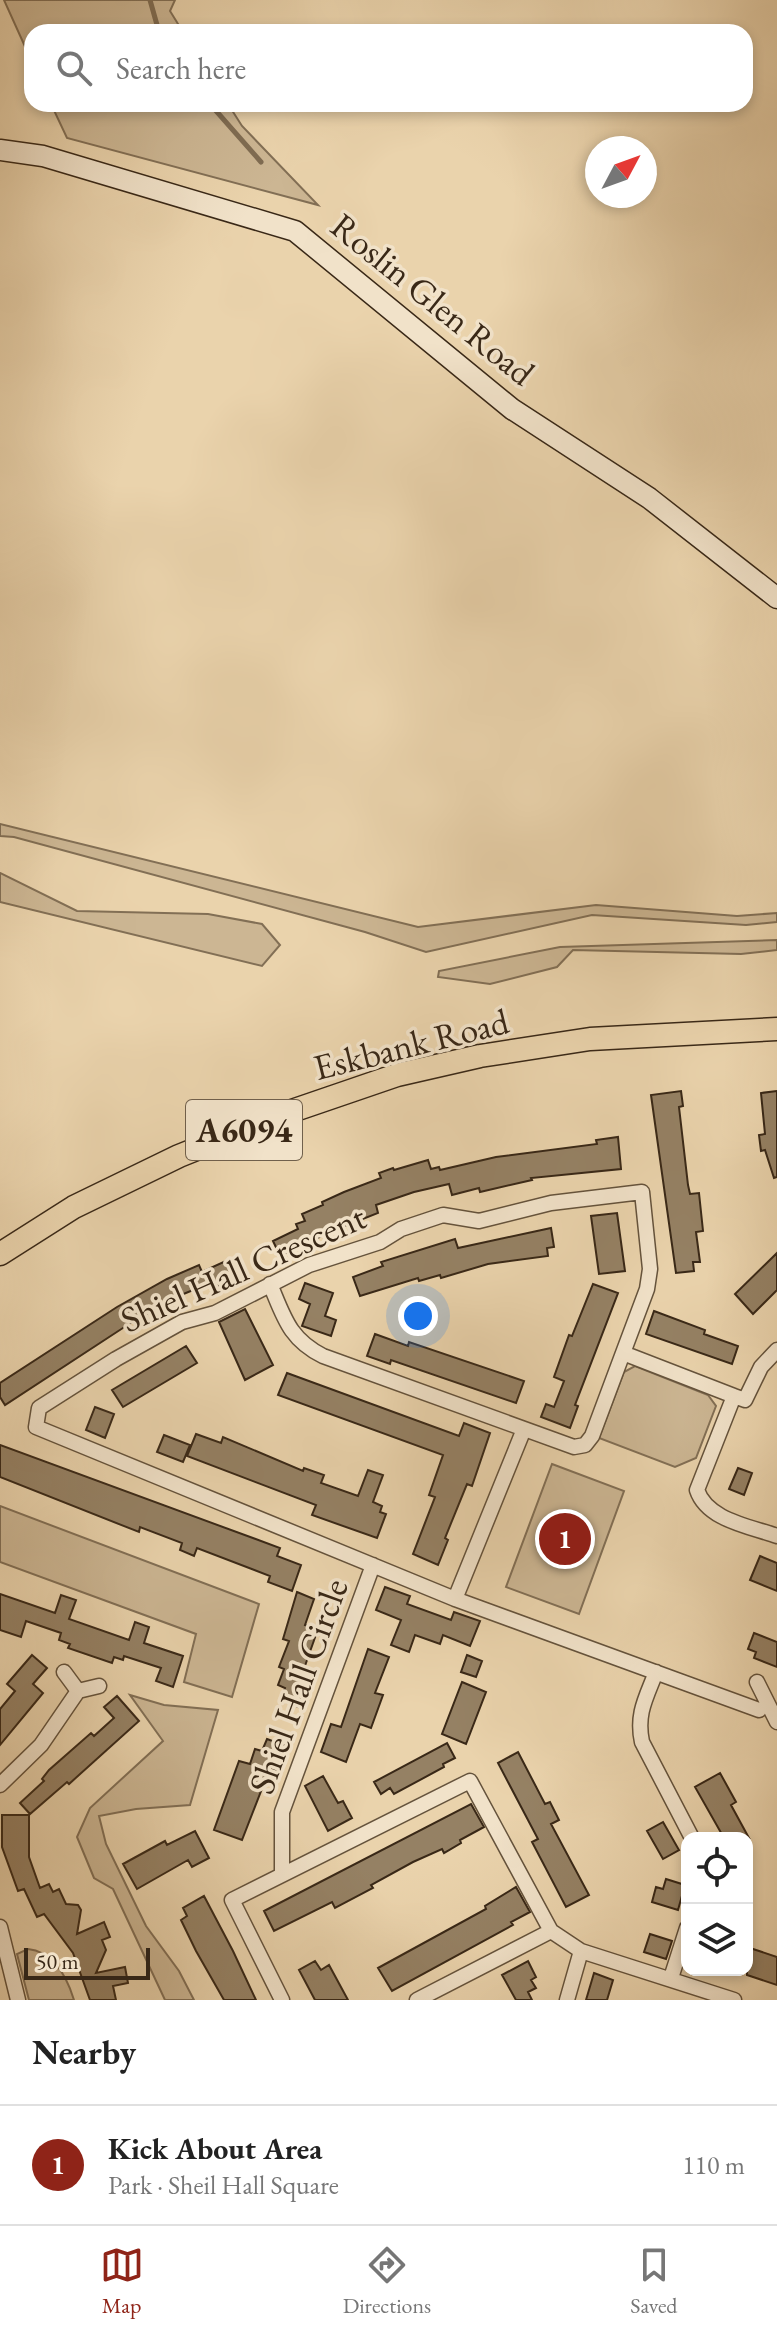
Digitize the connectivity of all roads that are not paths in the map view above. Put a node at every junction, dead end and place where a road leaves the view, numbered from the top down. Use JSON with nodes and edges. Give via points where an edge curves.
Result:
{"nodes":[{"id":1,"x":0,"y":150,"type":"edge"},
{"id":2,"x":777,"y":598,"type":"edge"},
{"id":3,"x":777,"y":1029,"type":"edge"},
{"id":4,"x":0,"y":1254,"type":"edge"},
{"id":5,"x":270,"y":1284,"type":"junction"},
{"id":6,"x":777,"y":1350,"type":"edge"},
{"id":7,"x":623,"y":1353,"type":"junction"},
{"id":8,"x":734,"y":1396,"type":"junction"},
{"id":9,"x":524,"y":1429,"type":"junction"},
{"id":10,"x":777,"y":1536,"type":"edge"},
{"id":11,"x":373,"y":1565,"type":"junction"},
{"id":12,"x":455,"y":1599,"type":"junction"},
{"id":13,"x":64,"y":1672,"type":"dead end"},
{"id":14,"x":656,"y":1672,"type":"junction"},
{"id":15,"x":757,"y":1682,"type":"dead end"},
{"id":16,"x":99,"y":1686,"type":"dead end"},
{"id":17,"x":78,"y":1691,"type":"junction"},
{"id":18,"x":759,"y":1710,"type":"dead end"},
{"id":19,"x":777,"y":1720,"type":"edge"},
{"id":20,"x":0,"y":1785,"type":"edge"},
{"id":21,"x":689,"y":1832,"type":"edge"},
{"id":22,"x":282,"y":1875,"type":"junction"},
{"id":23,"x":0,"y":1927,"type":"edge"},
{"id":24,"x":551,"y":1931,"type":"junction"},
{"id":25,"x":681,"y":1947,"type":"edge"},
{"id":26,"x":581,"y":1951,"type":"junction"},
{"id":27,"x":671,"y":1978,"type":"junction"},
{"id":28,"x":18,"y":2000,"type":"edge"},
{"id":29,"x":282,"y":2000,"type":"edge"},
{"id":30,"x":417,"y":2000,"type":"edge"},
{"id":31,"x":567,"y":2000,"type":"edge"},
{"id":32,"x":734,"y":2000,"type":"edge"}],
"edges":[{"from":1,"to":2,"type":"main road","name":"Roslin Glen Road","via":[[43,156],[295,231],[512,409],[649,498]]},
{"from":3,"to":4,"type":"main road","name":"Eskbank Road","number":"A6094","via":[[590,1039],[397,1075],[179,1156],[74,1207]]},
{"from":5,"to":7,"type":"street","name":"Shiel Hall Crescent","via":[[443,1215],[479,1221],[551,1203],[642,1192],[650,1269]]},
{"from":5,"to":9,"type":"street","via":[[287,1324],[305,1347]]},
{"from":5,"to":11,"type":"street","name":"Shiel Hall Crescent","via":[[215,1313],[182,1322],[116,1359],[39,1408],[36,1427]]},
{"from":6,"to":8,"type":"street","via":[[761,1367],[745,1400]]},
{"from":7,"to":8,"type":"street"},
{"from":7,"to":9,"type":"street","via":[[585,1445],[574,1447]]},
{"from":8,"to":10,"type":"street","via":[[697,1490],[715,1514]]},
{"from":9,"to":12,"type":"street"},
{"from":11,"to":12,"type":"street","name":"Shiel Hall Crescent"},
{"from":11,"to":22,"type":"street","name":"Shiel Hall Circle","via":[[282,1812]]},
{"from":12,"to":14,"type":"street","name":"Shiel Hall Crescent"},
{"from":13,"to":17,"type":"street"},
{"from":14,"to":18,"type":"street","name":"Shiel Hall Crescent"},
{"from":14,"to":21,"type":"street","via":[[639,1716],[642,1742]]},
{"from":15,"to":19,"type":"street"},
{"from":16,"to":17,"type":"street"},
{"from":17,"to":20,"type":"street","via":[[41,1745]]},
{"from":22,"to":24,"type":"street","via":[[470,1781]]},
{"from":22,"to":29,"type":"street","via":[[232,1900]]},
{"from":23,"to":28,"type":"street"},
{"from":24,"to":26,"type":"street"},
{"from":24,"to":30,"type":"street"},
{"from":25,"to":27,"type":"street"},
{"from":26,"to":27,"type":"street"},
{"from":26,"to":31,"type":"street"},
{"from":27,"to":32,"type":"street"}]}
